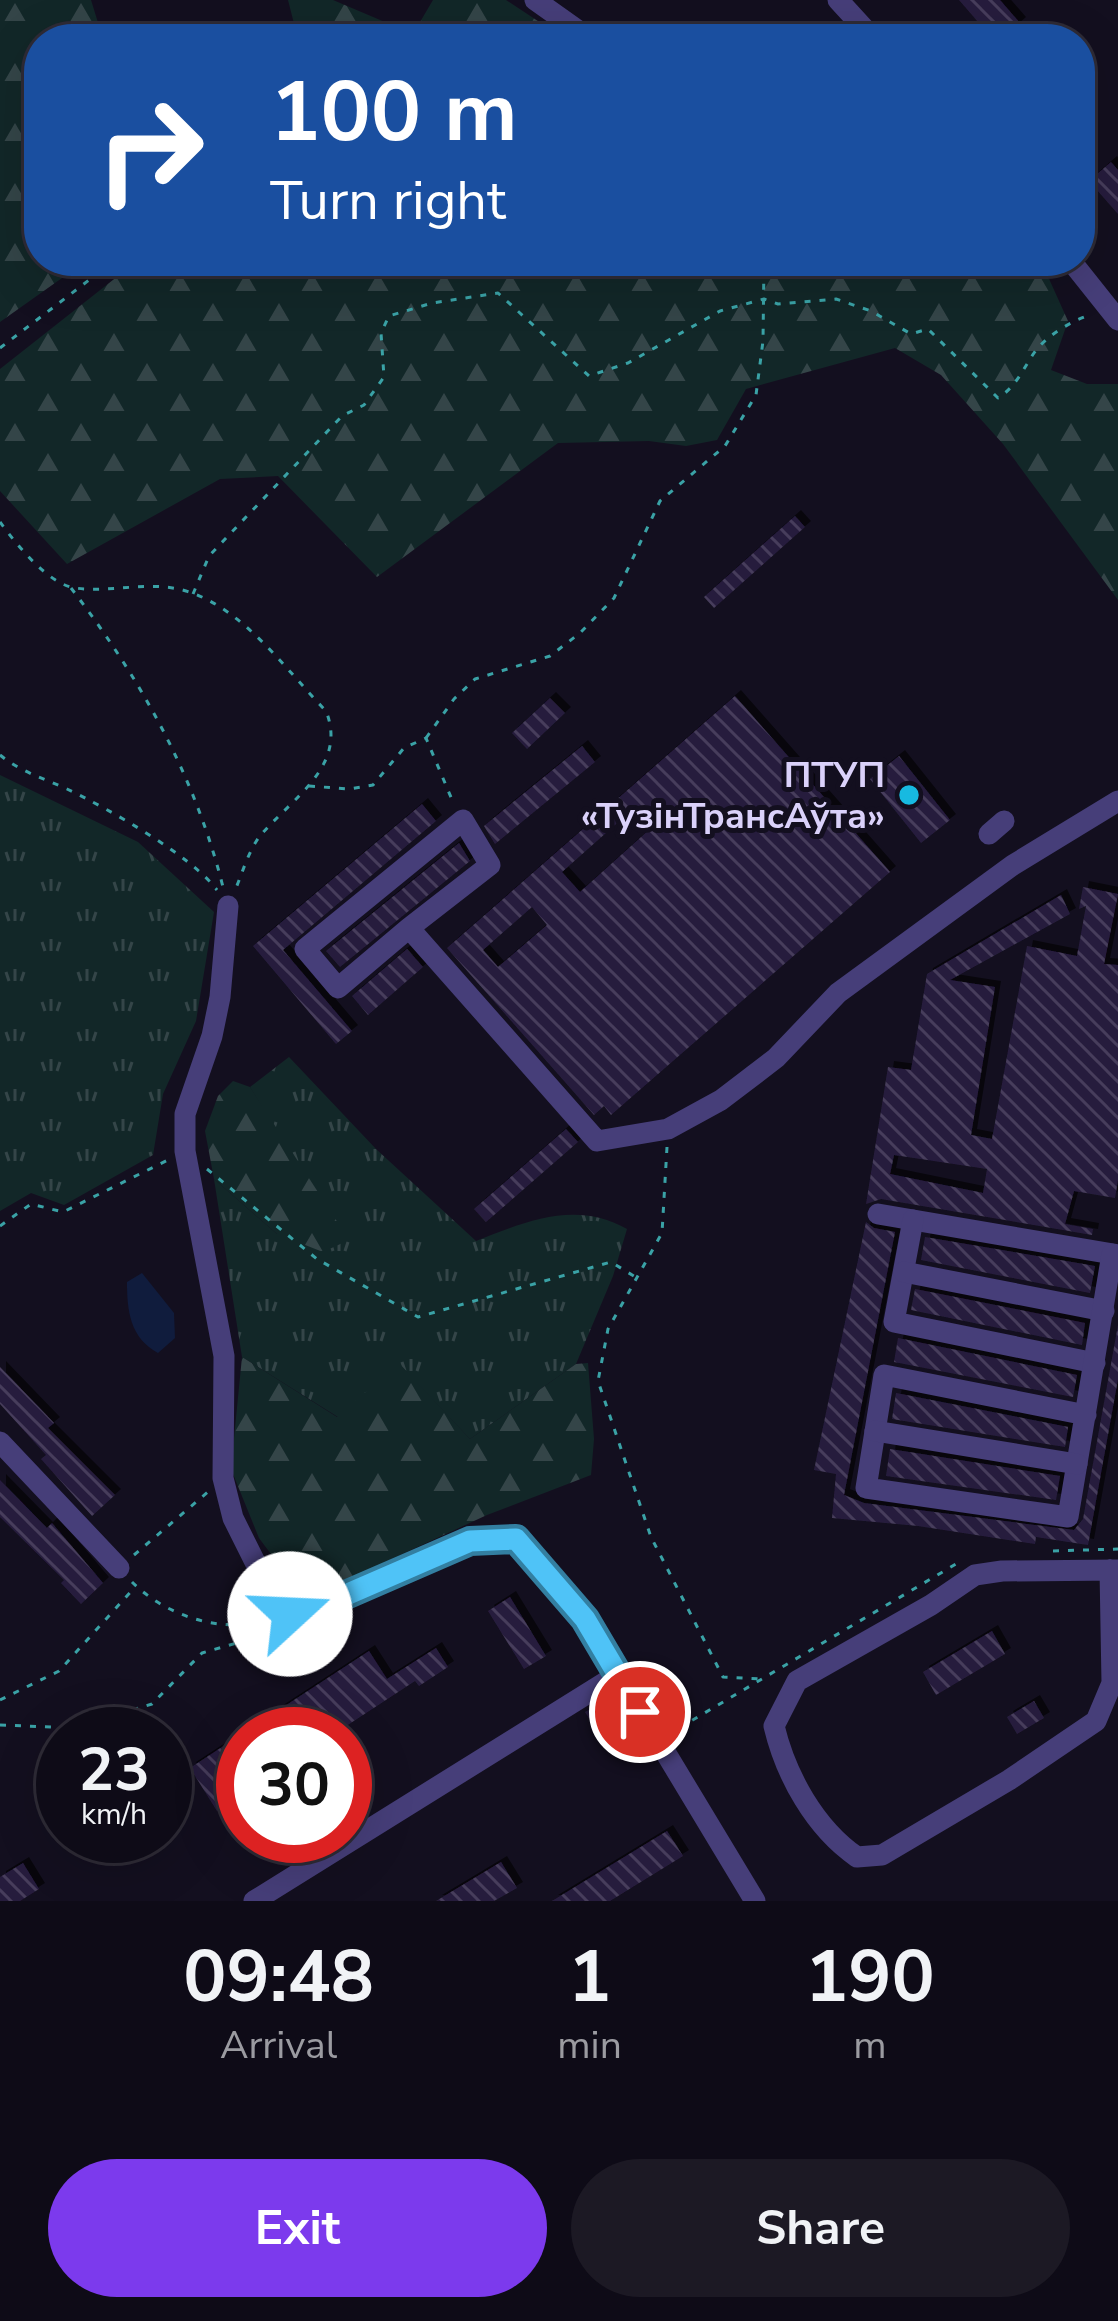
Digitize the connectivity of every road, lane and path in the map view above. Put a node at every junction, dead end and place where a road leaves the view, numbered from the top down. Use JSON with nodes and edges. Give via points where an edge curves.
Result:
{"nodes":[{"id":1,"x":535,"y":0,"type":"edge"},
{"id":2,"x":838,"y":0,"type":"edge"},
{"id":3,"x":569,"y":24,"type":"edge"},
{"id":4,"x":859,"y":24,"type":"edge"},
{"id":5,"x":94,"y":276,"type":"edge"},
{"id":6,"x":764,"y":276,"type":"edge"},
{"id":7,"x":1083,"y":276,"type":"edge"},
{"id":8,"x":764,"y":299,"type":"junction"},
{"id":9,"x":1114,"y":314,"type":"edge"},
{"id":10,"x":0,"y":348,"type":"edge"},
{"id":11,"x":0,"y":523,"type":"edge"},
{"id":12,"x":71,"y":588,"type":"junction"},
{"id":13,"x":193,"y":594,"type":"junction"},
{"id":14,"x":426,"y":738,"type":"junction"},
{"id":15,"x":0,"y":755,"type":"edge"},
{"id":16,"x":307,"y":786,"type":"junction"},
{"id":17,"x":1118,"y":801,"type":"edge"},
{"id":18,"x":463,"y":820,"type":"junction"},
{"id":19,"x":228,"y":906,"type":"junction"},
{"id":20,"x":409,"y":928,"type":"junction"},
{"id":21,"x":668,"y":1129,"type":"junction"},
{"id":22,"x":185,"y":1151,"type":"junction"},
{"id":23,"x":878,"y":1214,"type":"dead end"},
{"id":24,"x":914,"y":1220,"type":"junction"},
{"id":25,"x":0,"y":1226,"type":"edge"},
{"id":26,"x":1115,"y":1255,"type":"edge"},
{"id":27,"x":904,"y":1272,"type":"junction"},
{"id":28,"x":637,"y":1278,"type":"junction"},
{"id":29,"x":1104,"y":1311,"type":"junction"},
{"id":30,"x":1095,"y":1363,"type":"junction"},
{"id":31,"x":1086,"y":1415,"type":"junction"},
{"id":32,"x":875,"y":1431,"type":"junction"},
{"id":33,"x":0,"y":1442,"type":"edge"},
{"id":34,"x":1077,"y":1464,"type":"junction"},
{"id":35,"x":223,"y":1478,"type":"junction"},
{"id":36,"x":118,"y":1568,"type":"junction"},
{"id":37,"x":1114,"y":1570,"type":"edge"},
{"id":38,"x":136,"y":1586,"type":"junction"},
{"id":39,"x":325,"y":1604,"type":"junction"},
{"id":40,"x":251,"y":1633,"type":"junction"},
{"id":41,"x":617,"y":1675,"type":"junction"},
{"id":42,"x":762,"y":1679,"type":"dead end"},
{"id":43,"x":0,"y":1700,"type":"edge"},
{"id":44,"x":0,"y":1725,"type":"edge"},
{"id":45,"x":254,"y":1901,"type":"edge"},
{"id":46,"x":755,"y":1901,"type":"edge"}],
"edges":[{"from":1,"to":3,"type":"street"},
{"from":2,"to":4,"type":"street"},
{"from":5,"to":10,"type":"path"},
{"from":6,"to":8,"type":"path"},
{"from":7,"to":9,"type":"street"},
{"from":8,"to":9,"type":"path","via":[[836,299],[911,334],[928,329],[998,398],[1038,347],[1077,319]]},
{"from":8,"to":13,"type":"path","via":[[720,311],[589,376],[498,293],[389,316],[381,333],[384,377],[209,556]]},
{"from":8,"to":14,"type":"path","via":[[756,395],[725,446],[660,501],[614,598],[550,656],[475,679]]},
{"from":11,"to":12,"type":"path","via":[[26,556]]},
{"from":12,"to":13,"type":"path"},
{"from":12,"to":19,"type":"path","via":[[178,757],[208,827]]},
{"from":13,"to":16,"type":"path","via":[[231,614],[326,711],[332,753]]},
{"from":14,"to":16,"type":"path","via":[[404,748],[373,785]]},
{"from":14,"to":18,"type":"path"},
{"from":15,"to":19,"type":"path","via":[[128,821],[211,883]]},
{"from":16,"to":19,"type":"path","via":[[256,841]]},
{"from":17,"to":21,"type":"street","via":[[1013,865],[838,993],[776,1058]]},
{"from":18,"to":20,"type":"street","via":[[490,865]]},
{"from":18,"to":20,"type":"street","via":[[305,949],[338,988]]},
{"from":19,"to":22,"type":"street","via":[[220,997],[185,1114]]},
{"from":20,"to":21,"type":"street","via":[[597,1141]]},
{"from":21,"to":28,"type":"path","via":[[662,1233]]},
{"from":22,"to":25,"type":"path","via":[[63,1212],[32,1204]]},
{"from":22,"to":28,"type":"path","via":[[317,1259],[418,1317],[611,1262]]},
{"from":22,"to":35,"type":"street","via":[[224,1356]]},
{"from":23,"to":24,"type":"street"},
{"from":24,"to":26,"type":"street"},
{"from":24,"to":27,"type":"street"},
{"from":26,"to":29,"type":"street"},
{"from":27,"to":29,"type":"street"},
{"from":27,"to":30,"type":"street","via":[[894,1322]]},
{"from":28,"to":42,"type":"path","via":[[608,1329],[598,1381],[651,1537],[723,1677]]},
{"from":29,"to":30,"type":"street"},
{"from":30,"to":31,"type":"street"},
{"from":31,"to":32,"type":"street","via":[[884,1375]]},
{"from":31,"to":34,"type":"street"},
{"from":32,"to":34,"type":"street"},
{"from":32,"to":34,"type":"street","via":[[866,1488],[1068,1517]]},
{"from":33,"to":36,"type":"street"},
{"from":35,"to":36,"type":"path"},
{"from":35,"to":39,"type":"street","via":[[257,1567],[286,1592]]},
{"from":36,"to":38,"type":"path"},
{"from":37,"to":37,"type":"street","via":[[975,1575],[797,1681],[774,1726],[781,1755],[826,1834],[857,1857],[882,1855],[1096,1721],[1112,1682]]},
{"from":38,"to":40,"type":"path","via":[[212,1625]]},
{"from":38,"to":43,"type":"path","via":[[59,1671]]},
{"from":39,"to":40,"type":"street"},
{"from":39,"to":41,"type":"street","via":[[470,1541],[516,1539],[585,1619]]},
{"from":40,"to":44,"type":"path","via":[[202,1653],[152,1704],[73,1728]]},
{"from":41,"to":45,"type":"street"},
{"from":41,"to":46,"type":"street"}]}
